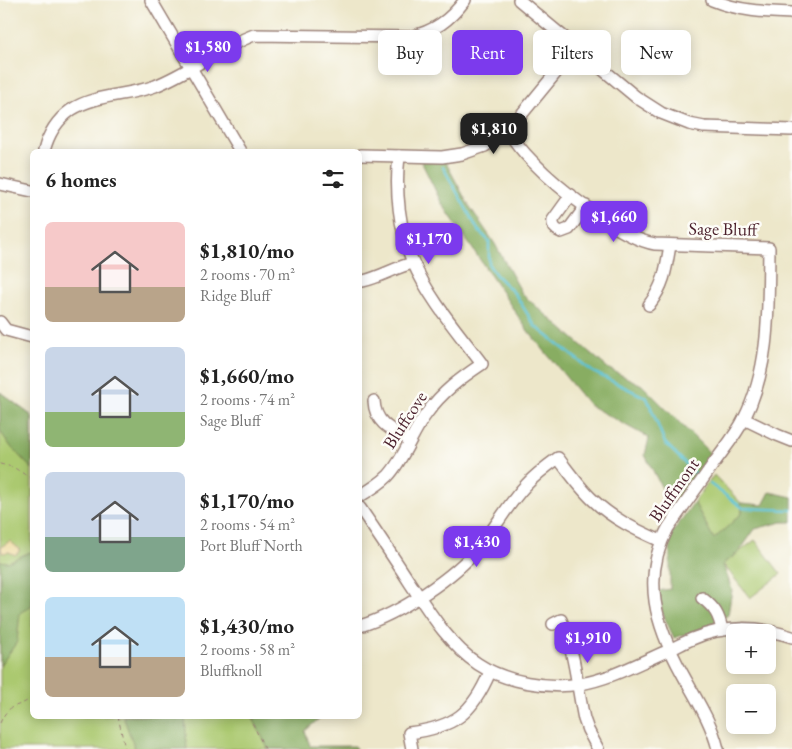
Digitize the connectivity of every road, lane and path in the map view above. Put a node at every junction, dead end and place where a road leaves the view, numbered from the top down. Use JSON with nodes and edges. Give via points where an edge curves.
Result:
{"nodes":[{"id":1,"x":465,"y":0,"type":"edge"},
{"id":2,"x":519,"y":0,"type":"edge"},
{"id":3,"x":712,"y":0,"type":"edge"},
{"id":4,"x":154,"y":2,"type":"edge"},
{"id":5,"x":792,"y":12,"type":"edge"},
{"id":6,"x":555,"y":30,"type":"edge"},
{"id":7,"x":191,"y":68,"type":"junction"},
{"id":8,"x":555,"y":75,"type":"edge"},
{"id":9,"x":610,"y":75,"type":"edge"},
{"id":10,"x":792,"y":130,"type":"edge"},
{"id":11,"x":508,"y":131,"type":"junction"},
{"id":12,"x":45,"y":149,"type":"edge"},
{"id":13,"x":239,"y":149,"type":"edge"},
{"id":14,"x":362,"y":155,"type":"edge"},
{"id":15,"x":399,"y":156,"type":"junction"},
{"id":16,"x":0,"y":184,"type":"edge"},
{"id":17,"x":30,"y":191,"type":"edge"},
{"id":18,"x":571,"y":195,"type":"junction"},
{"id":19,"x":586,"y":206,"type":"junction"},
{"id":20,"x":670,"y":245,"type":"junction"},
{"id":21,"x":769,"y":248,"type":"joint"},
{"id":22,"x":413,"y":263,"type":"junction"},
{"id":23,"x":363,"y":281,"type":"dead end"},
{"id":24,"x":649,"y":305,"type":"dead end"},
{"id":25,"x":0,"y":322,"type":"edge"},
{"id":26,"x":30,"y":336,"type":"edge"},
{"id":27,"x":374,"y":401,"type":"dead end"},
{"id":28,"x":744,"y":419,"type":"junction"},
{"id":29,"x":410,"y":440,"type":"junction"},
{"id":30,"x":792,"y":441,"type":"edge"},
{"id":31,"x":0,"y":464,"type":"edge"},
{"id":32,"x":30,"y":478,"type":"edge"},
{"id":33,"x":362,"y":495,"type":"edge"},
{"id":34,"x":362,"y":511,"type":"edge"},
{"id":35,"x":661,"y":541,"type":"junction"},
{"id":36,"x":419,"y":596,"type":"junction"},
{"id":37,"x":702,"y":598,"type":"dead end"},
{"id":38,"x":553,"y":624,"type":"dead end"},
{"id":39,"x":362,"y":625,"type":"edge"},
{"id":40,"x":722,"y":630,"type":"junction"},
{"id":41,"x":792,"y":637,"type":"edge"},
{"id":42,"x":670,"y":649,"type":"junction"},
{"id":43,"x":490,"y":672,"type":"junction"},
{"id":44,"x":579,"y":684,"type":"junction"},
{"id":45,"x":30,"y":699,"type":"edge"},
{"id":46,"x":119,"y":719,"type":"edge"},
{"id":47,"x":250,"y":719,"type":"edge"},
{"id":48,"x":0,"y":723,"type":"edge"},
{"id":49,"x":125,"y":749,"type":"edge"},
{"id":50,"x":265,"y":749,"type":"edge"},
{"id":51,"x":412,"y":749,"type":"edge"},
{"id":52,"x":598,"y":749,"type":"edge"},
{"id":53,"x":718,"y":749,"type":"edge"}],
"edges":[{"from":1,"to":7,"type":"street","via":[[446,21],[417,35],[254,35]]},
{"from":2,"to":6,"type":"street"},
{"from":3,"to":5,"type":"street","via":[[754,12]]},
{"from":4,"to":7,"type":"street"},
{"from":7,"to":12,"type":"street","via":[[144,90],[91,101],[70,111],[50,133]]},
{"from":7,"to":13,"type":"street"},
{"from":8,"to":11,"type":"street"},
{"from":9,"to":10,"type":"street","via":[[642,101],[675,120],[719,129]]},
{"from":11,"to":15,"type":"street","via":[[485,146],[462,154]]},
{"from":11,"to":18,"type":"street","name":"Sage Bluff","via":[[532,161]]},
{"from":14,"to":15,"type":"street"},
{"from":15,"to":22,"type":"street","via":[[398,197],[402,227]]},
{"from":16,"to":17,"type":"street"},
{"from":18,"to":19,"type":"street","name":"Sage Bluff"},
{"from":18,"to":19,"type":"street","via":[[553,220],[558,230],[569,229]]},
{"from":19,"to":20,"type":"street","name":"Sage Bluff","via":[[625,234],[646,243]]},
{"from":20,"to":21,"type":"street","name":"Sage Bluff"},
{"from":20,"to":24,"type":"street","via":[[664,280]]},
{"from":21,"to":28,"type":"street","name":"Bluffmont","via":[[763,358]]},
{"from":22,"to":23,"type":"street"},
{"from":22,"to":29,"type":"street","name":"Bluffcove","via":[[436,303],[482,364],[436,401]]},
{"from":25,"to":26,"type":"street","via":[[6,330]]},
{"from":27,"to":29,"type":"street","via":[[374,411],[380,421]]},
{"from":28,"to":30,"type":"street"},
{"from":28,"to":35,"type":"street","name":"Bluffmont"},
{"from":29,"to":33,"type":"street","name":"Bluffcove","via":[[388,476]]},
{"from":31,"to":32,"type":"path","via":[[13,467]]},
{"from":34,"to":36,"type":"street"},
{"from":35,"to":36,"type":"street","via":[[606,512],[582,489],[558,458],[525,486],[465,562]]},
{"from":35,"to":42,"type":"street","name":"Bluffmont","via":[[654,568],[653,592]]},
{"from":36,"to":39,"type":"street","via":[[384,617]]},
{"from":36,"to":43,"type":"street","via":[[464,653]]},
{"from":37,"to":40,"type":"street","via":[[714,607]]},
{"from":38,"to":44,"type":"street","via":[[562,620]]},
{"from":40,"to":41,"type":"street","via":[[759,630]]},
{"from":40,"to":42,"type":"street"},
{"from":42,"to":44,"type":"street","via":[[608,677]]},
{"from":42,"to":53,"type":"street","name":"Bluffmont","via":[[701,704]]},
{"from":43,"to":44,"type":"street","via":[[551,687]]},
{"from":43,"to":51,"type":"street","via":[[482,691],[463,714],[443,726],[409,733]]},
{"from":44,"to":52,"type":"street","via":[[584,719]]},
{"from":45,"to":48,"type":"path","via":[[9,709]]},
{"from":46,"to":49,"type":"path"},
{"from":47,"to":50,"type":"path"}]}
